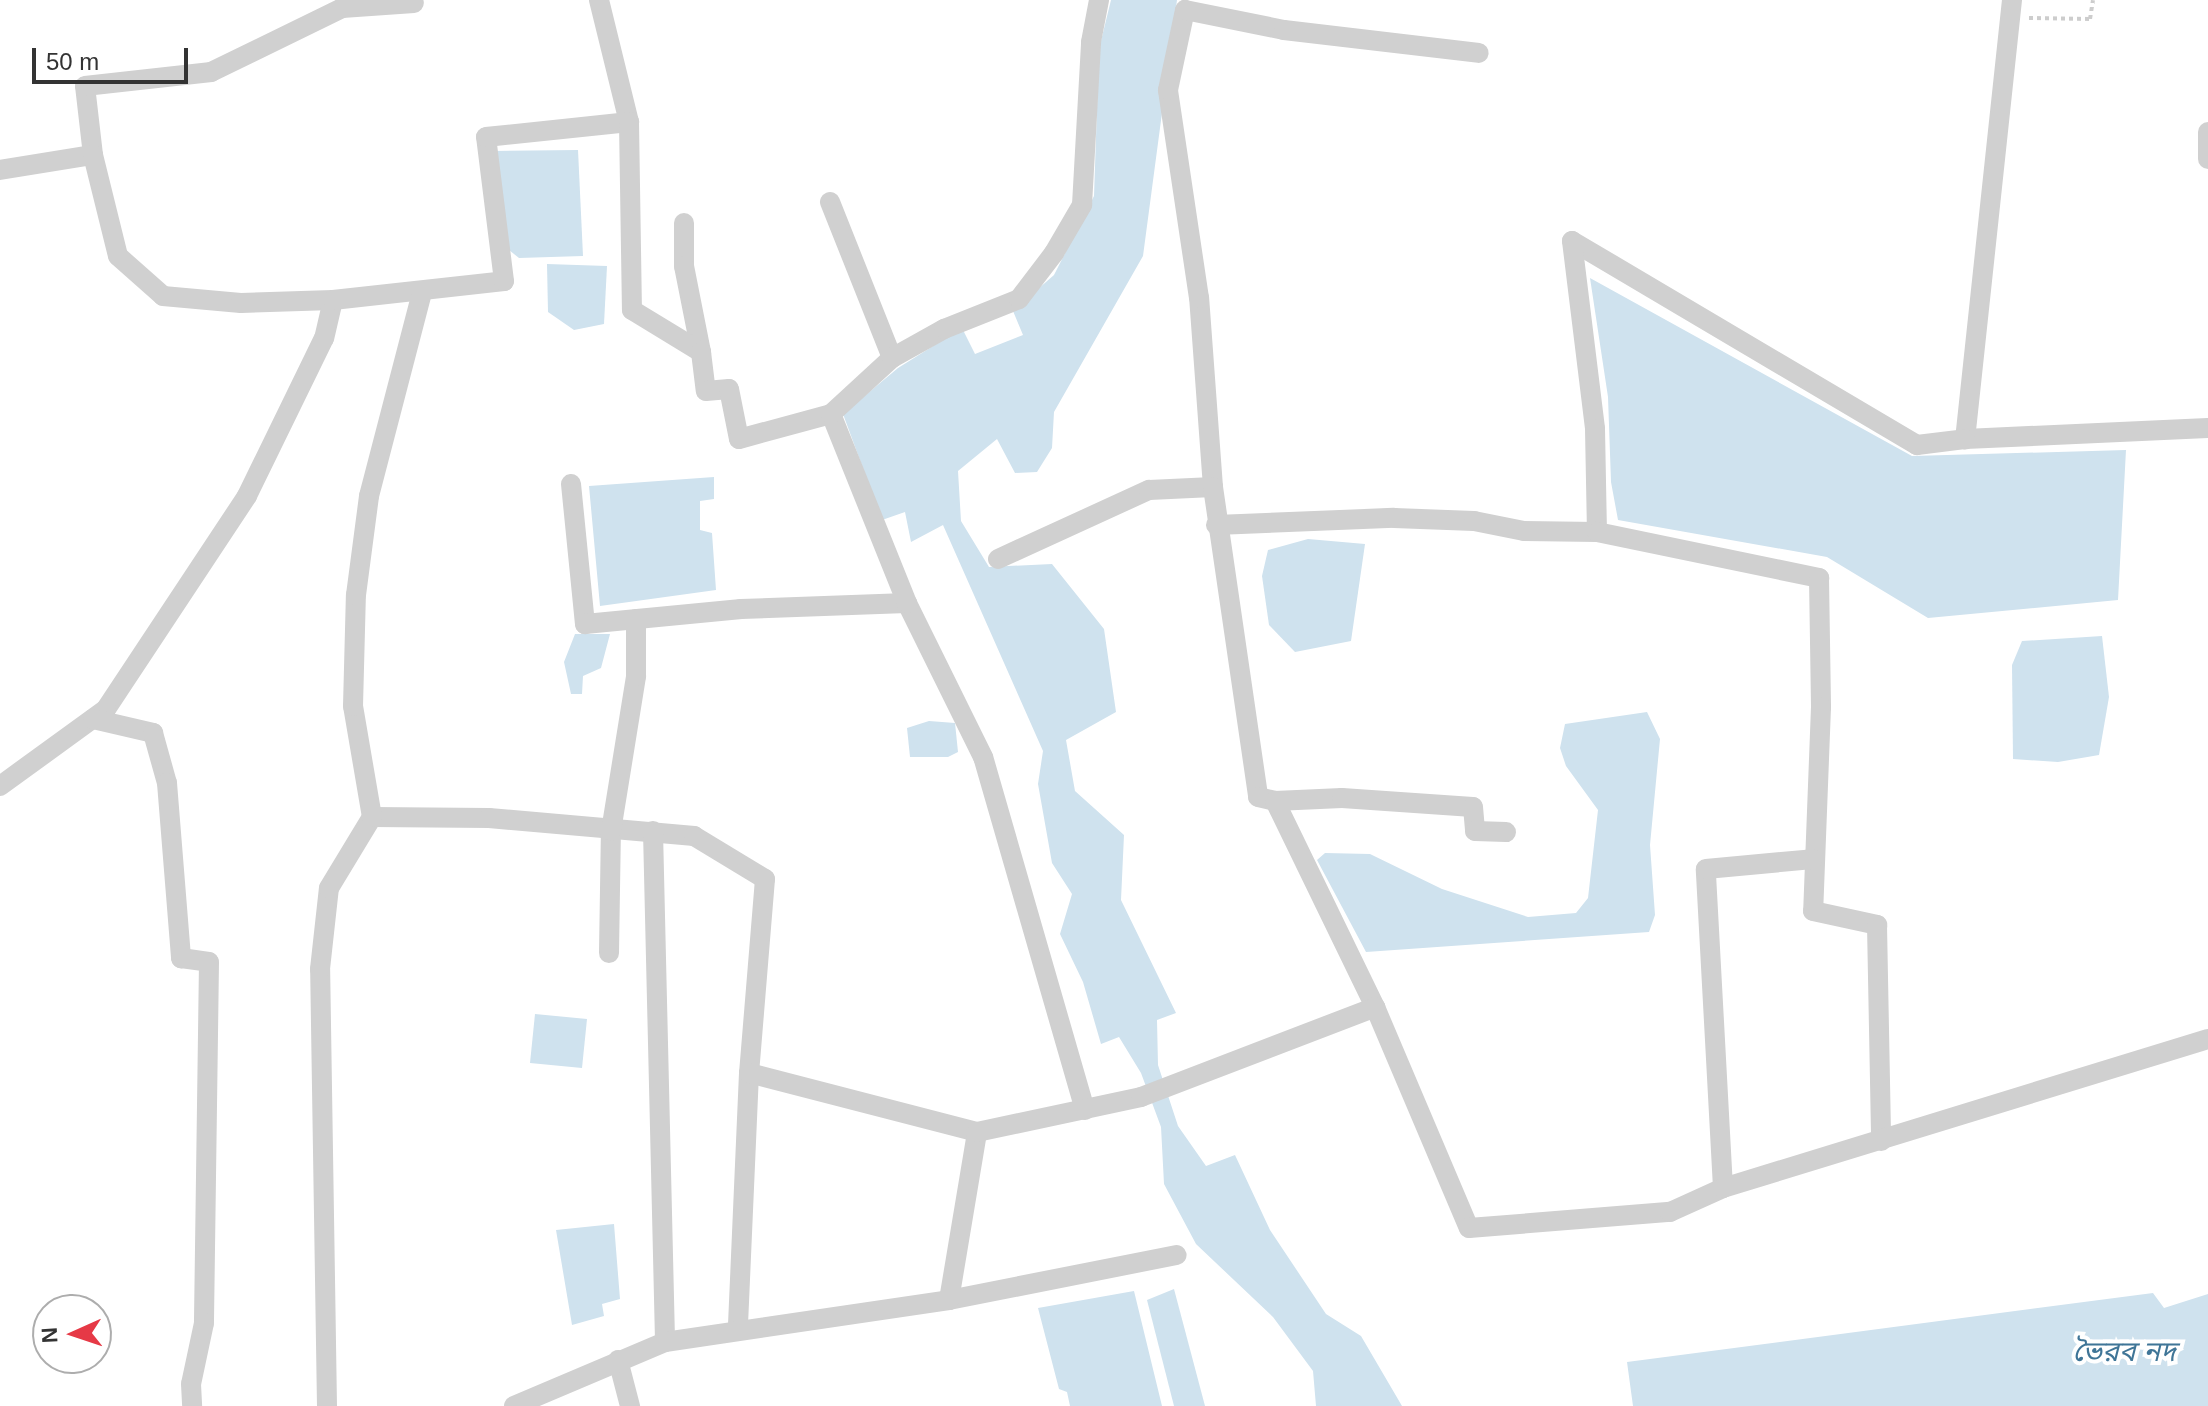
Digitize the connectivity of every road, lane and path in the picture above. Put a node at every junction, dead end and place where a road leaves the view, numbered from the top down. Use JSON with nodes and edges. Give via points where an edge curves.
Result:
{"nodes":[{"id":1,"x":599,"y":0,"type":"edge"},
{"id":2,"x":1099,"y":0,"type":"edge"},
{"id":3,"x":2093,"y":0,"type":"edge"},
{"id":4,"x":414,"y":3,"type":"dead end"},
{"id":5,"x":1186,"y":5,"type":"edge"},
{"id":6,"x":2011,"y":9,"type":"edge"},
{"id":7,"x":1479,"y":53,"type":"dead end"},
{"id":8,"x":629,"y":122,"type":"junction"},
{"id":9,"x":2208,"y":132,"type":"edge"},
{"id":10,"x":93,"y":155,"type":"junction"},
{"id":11,"x":2208,"y":159,"type":"edge"},
{"id":12,"x":0,"y":170,"type":"edge"},
{"id":13,"x":830,"y":202,"type":"dead end"},
{"id":14,"x":684,"y":223,"type":"dead end"},
{"id":15,"x":422,"y":292,"type":"junction"},
{"id":16,"x":333,"y":300,"type":"junction"},
{"id":17,"x":701,"y":352,"type":"junction"},
{"id":18,"x":892,"y":358,"type":"junction"},
{"id":19,"x":831,"y":414,"type":"junction"},
{"id":20,"x":2208,"y":428,"type":"edge"},
{"id":21,"x":1965,"y":439,"type":"junction"},
{"id":22,"x":571,"y":484,"type":"dead end"},
{"id":23,"x":1213,"y":487,"type":"junction"},
{"id":24,"x":1216,"y":525,"type":"junction"},
{"id":25,"x":1597,"y":532,"type":"junction"},
{"id":26,"x":998,"y":559,"type":"dead end"},
{"id":27,"x":907,"y":603,"type":"junction"},
{"id":28,"x":636,"y":619,"type":"junction"},
{"id":29,"x":93,"y":719,"type":"junction"},
{"id":30,"x":0,"y":786,"type":"edge"},
{"id":31,"x":1275,"y":801,"type":"junction"},
{"id":32,"x":372,"y":817,"type":"junction"},
{"id":33,"x":611,"y":831,"type":"junction"},
{"id":34,"x":653,"y":831,"type":"junction"},
{"id":35,"x":1506,"y":832,"type":"dead end"},
{"id":36,"x":1813,"y":859,"type":"junction"},
{"id":37,"x":609,"y":953,"type":"dead end"},
{"id":38,"x":1375,"y":1007,"type":"junction"},
{"id":39,"x":2208,"y":1039,"type":"edge"},
{"id":40,"x":749,"y":1073,"type":"junction"},
{"id":41,"x":1085,"y":1110,"type":"junction"},
{"id":42,"x":977,"y":1132,"type":"junction"},
{"id":43,"x":1881,"y":1141,"type":"junction"},
{"id":44,"x":1723,"y":1188,"type":"junction"},
{"id":45,"x":1177,"y":1255,"type":"dead end"},
{"id":46,"x":949,"y":1300,"type":"junction"},
{"id":47,"x":738,"y":1328,"type":"junction"},
{"id":48,"x":665,"y":1342,"type":"junction"},
{"id":49,"x":618,"y":1360,"type":"junction"},
{"id":50,"x":192,"y":1406,"type":"edge"},
{"id":51,"x":327,"y":1406,"type":"edge"},
{"id":52,"x":514,"y":1406,"type":"edge"},
{"id":53,"x":630,"y":1406,"type":"edge"}],
"edges":[{"from":1,"to":8,"type":"street"},
{"from":2,"to":18,"type":"street","via":[[1091,42],[1082,205],[1019,299]]},
{"from":3,"to":6,"type":"path","via":[[2090,19]]},
{"from":4,"to":10,"type":"street","via":[[342,8],[211,72],[85,86]]},
{"from":5,"to":7,"type":"street","via":[[1284,30]]},
{"from":5,"to":23,"type":"street","via":[[1168,90],[1198,284]]},
{"from":6,"to":21,"type":"street"},
{"from":8,"to":15,"type":"street","via":[[486,137],[504,281]]},
{"from":8,"to":17,"type":"street","via":[[632,310]]},
{"from":9,"to":11,"type":"street"},
{"from":10,"to":12,"type":"street"},
{"from":10,"to":16,"type":"street","via":[[118,256],[163,296],[241,303]]},
{"from":13,"to":18,"type":"street"},
{"from":14,"to":17,"type":"street","via":[[684,266]]},
{"from":15,"to":16,"type":"street"},
{"from":15,"to":32,"type":"street","via":[[369,496],[356,595],[353,706]]},
{"from":16,"to":29,"type":"street","via":[[324,338],[247,496],[106,709]]},
{"from":17,"to":19,"type":"street","via":[[706,391],[729,389],[739,439]]},
{"from":18,"to":19,"type":"street"},
{"from":19,"to":27,"type":"street"},
{"from":20,"to":21,"type":"street"},
{"from":21,"to":25,"type":"street","via":[[1917,445],[1572,241],[1595,429]]},
{"from":22,"to":28,"type":"street","via":[[585,624]]},
{"from":23,"to":24,"type":"street"},
{"from":23,"to":26,"type":"street","via":[[1149,490]]},
{"from":24,"to":25,"type":"street","via":[[1419,517],[1524,531]]},
{"from":24,"to":31,"type":"street","via":[[1258,797]]},
{"from":25,"to":36,"type":"street","via":[[1819,578],[1821,707]]},
{"from":27,"to":28,"type":"street"},
{"from":27,"to":41,"type":"street","via":[[983,757]]},
{"from":28,"to":33,"type":"street","via":[[636,676]]},
{"from":29,"to":30,"type":"street"},
{"from":29,"to":50,"type":"street","via":[[153,733],[167,783],[181,958],[209,962],[204,1323],[191,1384]]},
{"from":31,"to":35,"type":"street","via":[[1342,798],[1473,807],[1475,831]]},
{"from":31,"to":38,"type":"street"},
{"from":32,"to":33,"type":"street","via":[[489,818]]},
{"from":32,"to":51,"type":"street","via":[[329,888],[320,969]]},
{"from":33,"to":34,"type":"street"},
{"from":33,"to":37,"type":"street"},
{"from":34,"to":40,"type":"street","via":[[703,839],[765,879]]},
{"from":34,"to":48,"type":"street"},
{"from":36,"to":43,"type":"street","via":[[1813,911],[1877,925]]},
{"from":36,"to":44,"type":"street","via":[[1706,869]]},
{"from":38,"to":41,"type":"street","via":[[1141,1097]]},
{"from":38,"to":44,"type":"street","via":[[1469,1228],[1670,1212]]},
{"from":39,"to":43,"type":"street"},
{"from":40,"to":42,"type":"street"},
{"from":40,"to":47,"type":"street"},
{"from":41,"to":42,"type":"street"},
{"from":42,"to":46,"type":"street"},
{"from":43,"to":44,"type":"street"},
{"from":45,"to":46,"type":"street"},
{"from":46,"to":47,"type":"street"},
{"from":47,"to":48,"type":"street"},
{"from":48,"to":49,"type":"street"},
{"from":49,"to":52,"type":"street"},
{"from":49,"to":53,"type":"street"}]}
